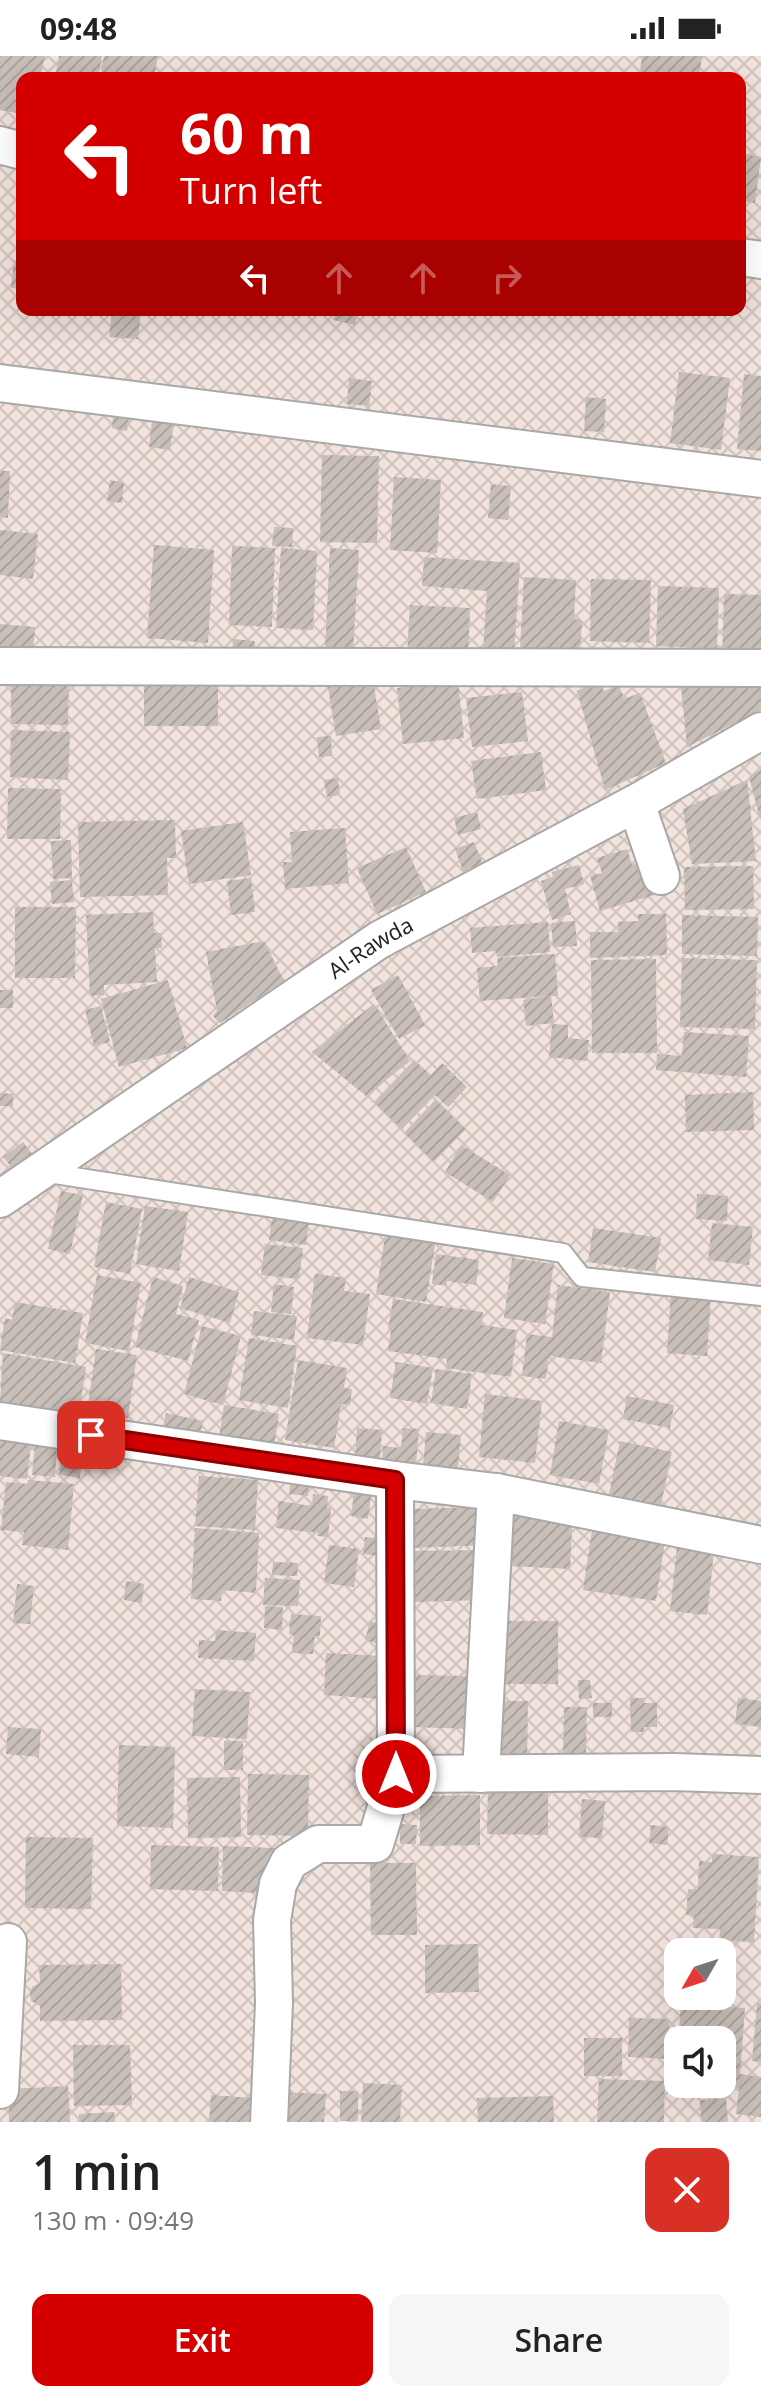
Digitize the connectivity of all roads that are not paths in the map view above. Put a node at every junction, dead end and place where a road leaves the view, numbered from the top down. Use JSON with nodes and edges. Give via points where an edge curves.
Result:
{"nodes":[{"id":1,"x":0,"y":383,"type":"edge"},
{"id":2,"x":761,"y":479,"type":"edge"},
{"id":3,"x":0,"y":666,"type":"edge"},
{"id":4,"x":761,"y":668,"type":"edge"},
{"id":5,"x":761,"y":731,"type":"edge"},
{"id":6,"x":636,"y":803,"type":"junction"},
{"id":7,"x":661,"y":876,"type":"dead end"},
{"id":8,"x":38,"y":1172,"type":"junction"},
{"id":9,"x":0,"y":1199,"type":"edge"},
{"id":10,"x":761,"y":1296,"type":"edge"},
{"id":11,"x":0,"y":1421,"type":"edge"},
{"id":12,"x":395,"y":1480,"type":"junction"},
{"id":13,"x":496,"y":1492,"type":"junction"},
{"id":14,"x":761,"y":1545,"type":"edge"},
{"id":15,"x":396,"y":1774,"type":"junction"},
{"id":16,"x":481,"y":1774,"type":"junction"},
{"id":17,"x":761,"y":1775,"type":"edge"},
{"id":18,"x":8,"y":1942,"type":"dead end"},
{"id":19,"x":0,"y":2090,"type":"edge"},
{"id":20,"x":269,"y":2122,"type":"edge"}],
"edges":[{"from":1,"to":2,"type":"street"},
{"from":3,"to":4,"type":"street"},
{"from":5,"to":6,"type":"street","name":"Al-Rawda"},
{"from":6,"to":7,"type":"street"},
{"from":6,"to":8,"type":"street","name":"Al-Rawda","via":[[379,940]]},
{"from":8,"to":9,"type":"street","name":"Al-Rawda"},
{"from":8,"to":10,"type":"lane","via":[[563,1253],[582,1277]]},
{"from":11,"to":12,"type":"street"},
{"from":12,"to":13,"type":"street"},
{"from":12,"to":15,"type":"street"},
{"from":13,"to":14,"type":"street"},
{"from":13,"to":16,"type":"street"},
{"from":15,"to":16,"type":"street"},
{"from":15,"to":20,"type":"street","via":[[375,1844],[318,1844],[289,1862],[278,1884],[272,1920]]},
{"from":16,"to":17,"type":"street"},
{"from":18,"to":19,"type":"street"}]}
